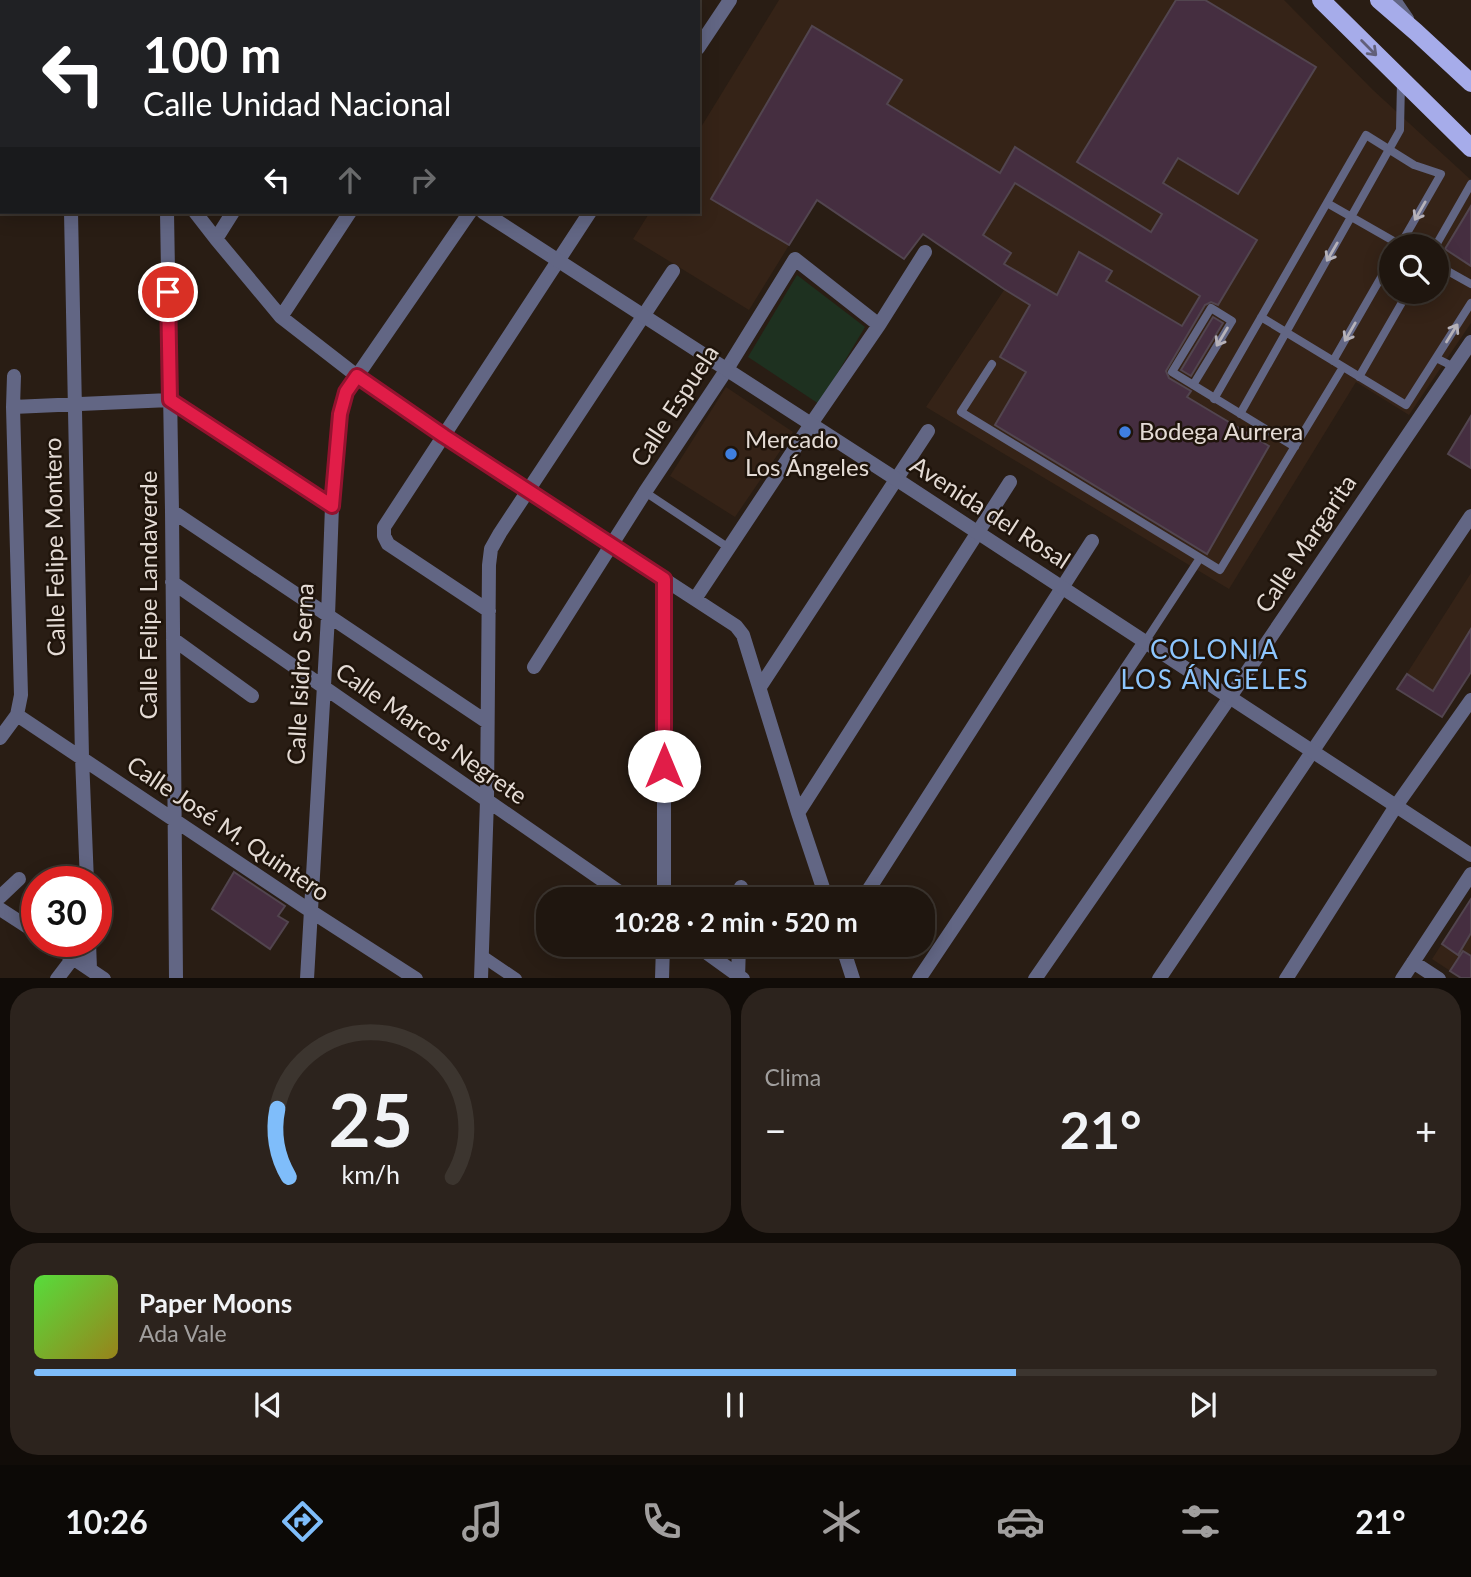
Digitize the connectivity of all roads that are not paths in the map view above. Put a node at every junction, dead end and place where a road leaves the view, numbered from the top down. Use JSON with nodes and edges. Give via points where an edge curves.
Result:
{"nodes":[{"id":1,"x":730,"y":0,"type":"edge"},
{"id":2,"x":1321,"y":0,"type":"edge"},
{"id":3,"x":1379,"y":0,"type":"edge"},
{"id":4,"x":1394,"y":0,"type":"edge"},
{"id":5,"x":1416,"y":32,"type":"junction"},
{"id":6,"x":700,"y":45,"type":"edge"},
{"id":7,"x":1401,"y":79,"type":"junction"},
{"id":8,"x":1471,"y":83,"type":"edge"},
{"id":9,"x":1471,"y":148,"type":"edge"},
{"id":10,"x":1390,"y":150,"type":"junction"},
{"id":11,"x":1471,"y":184,"type":"edge"},
{"id":12,"x":1327,"y":203,"type":"junction"},
{"id":13,"x":71,"y":214,"type":"edge"},
{"id":14,"x":167,"y":214,"type":"edge"},
{"id":15,"x":197,"y":214,"type":"edge"},
{"id":16,"x":232,"y":214,"type":"edge"},
{"id":17,"x":349,"y":214,"type":"edge"},
{"id":18,"x":469,"y":214,"type":"edge"},
{"id":19,"x":486,"y":214,"type":"edge"},
{"id":20,"x":589,"y":214,"type":"edge"},
{"id":21,"x":1352,"y":217,"type":"junction"},
{"id":22,"x":1381,"y":234,"type":"edge"},
{"id":23,"x":1408,"y":234,"type":"edge"},
{"id":24,"x":1442,"y":234,"type":"edge"},
{"id":25,"x":216,"y":239,"type":"junction"},
{"id":26,"x":925,"y":252,"type":"dead end"},
{"id":27,"x":559,"y":260,"type":"junction"},
{"id":28,"x":673,"y":271,"type":"dead end"},
{"id":29,"x":1449,"y":272,"type":"edge"},
{"id":30,"x":1379,"y":281,"type":"edge"},
{"id":31,"x":1471,"y":285,"type":"edge"},
{"id":32,"x":1471,"y":303,"type":"edge"},
{"id":33,"x":1401,"y":304,"type":"edge"},
{"id":34,"x":644,"y":316,"type":"junction"},
{"id":35,"x":281,"y":317,"type":"junction"},
{"id":36,"x":1261,"y":317,"type":"junction"},
{"id":37,"x":879,"y":325,"type":"junction"},
{"id":38,"x":1286,"y":332,"type":"junction"},
{"id":39,"x":1471,"y":342,"type":"edge"},
{"id":40,"x":1436,"y":358,"type":"junction"},
{"id":41,"x":1333,"y":361,"type":"junction"},
{"id":42,"x":992,"y":365,"type":"dead end"},
{"id":43,"x":1343,"y":367,"type":"junction"},
{"id":44,"x":1454,"y":368,"type":"junction"},
{"id":45,"x":727,"y":369,"type":"junction"},
{"id":46,"x":15,"y":376,"type":"dead end"},
{"id":47,"x":357,"y":376,"type":"junction"},
{"id":48,"x":1359,"y":377,"type":"junction"},
{"id":49,"x":1193,"y":385,"type":"junction"},
{"id":50,"x":1214,"y":399,"type":"junction"},
{"id":51,"x":170,"y":400,"type":"junction"},
{"id":52,"x":74,"y":405,"type":"junction"},
{"id":53,"x":13,"y":407,"type":"junction"},
{"id":54,"x":1240,"y":414,"type":"junction"},
{"id":55,"x":811,"y":424,"type":"junction"},
{"id":56,"x":928,"y":431,"type":"dead end"},
{"id":57,"x":444,"y":436,"type":"junction"},
{"id":58,"x":1295,"y":447,"type":"junction"},
{"id":59,"x":896,"y":479,"type":"junction"},
{"id":60,"x":1010,"y":482,"type":"dead end"},
{"id":61,"x":528,"y":489,"type":"junction"},
{"id":62,"x":645,"y":492,"type":"junction"},
{"id":63,"x":332,"y":506,"type":"junction"},
{"id":64,"x":172,"y":511,"type":"junction"},
{"id":65,"x":1471,"y":516,"type":"edge"},
{"id":66,"x":978,"y":533,"type":"junction"},
{"id":67,"x":1092,"y":541,"type":"dead end"},
{"id":68,"x":611,"y":544,"type":"junction"},
{"id":69,"x":729,"y":548,"type":"junction"},
{"id":70,"x":1200,"y":558,"type":"junction"},
{"id":71,"x":664,"y":579,"type":"junction"},
{"id":72,"x":172,"y":582,"type":"junction"},
{"id":73,"x":1061,"y":587,"type":"junction"},
{"id":74,"x":695,"y":599,"type":"junction"},
{"id":75,"x":489,"y":611,"type":"junction"},
{"id":76,"x":328,"y":616,"type":"junction"},
{"id":77,"x":173,"y":639,"type":"junction"},
{"id":78,"x":1145,"y":642,"type":"junction"},
{"id":79,"x":534,"y":667,"type":"dead end"},
{"id":80,"x":324,"y":687,"type":"junction"},
{"id":81,"x":761,"y":687,"type":"junction"},
{"id":82,"x":252,"y":696,"type":"dead end"},
{"id":83,"x":1230,"y":697,"type":"junction"},
{"id":84,"x":1471,"y":700,"type":"edge"},
{"id":85,"x":17,"y":715,"type":"junction"},
{"id":86,"x":487,"y":722,"type":"junction"},
{"id":87,"x":0,"y":738,"type":"edge"},
{"id":88,"x":1312,"y":752,"type":"junction"},
{"id":89,"x":82,"y":757,"type":"junction"},
{"id":90,"x":487,"y":800,"type":"junction"},
{"id":91,"x":1396,"y":806,"type":"junction"},
{"id":92,"x":798,"y":813,"type":"junction"},
{"id":93,"x":173,"y":820,"type":"junction"},
{"id":94,"x":1471,"y":855,"type":"edge"},
{"id":95,"x":86,"y":866,"type":"edge"},
{"id":96,"x":1471,"y":874,"type":"edge"},
{"id":97,"x":19,"y":879,"type":"dead end"},
{"id":98,"x":612,"y":887,"type":"edge"},
{"id":99,"x":664,"y":887,"type":"edge"},
{"id":100,"x":823,"y":887,"type":"edge"},
{"id":101,"x":870,"y":887,"type":"edge"},
{"id":102,"x":0,"y":897,"type":"edge"},
{"id":103,"x":0,"y":909,"type":"edge"},
{"id":104,"x":312,"y":912,"type":"junction"},
{"id":105,"x":21,"y":923,"type":"edge"},
{"id":106,"x":482,"y":956,"type":"junction"},
{"id":107,"x":90,"y":957,"type":"edge"},
{"id":108,"x":663,"y":957,"type":"edge"},
{"id":109,"x":712,"y":957,"type":"edge"},
{"id":110,"x":739,"y":957,"type":"edge"},
{"id":111,"x":846,"y":957,"type":"edge"},
{"id":112,"x":73,"y":958,"type":"joint"},
{"id":113,"x":1413,"y":962,"type":"junction"},
{"id":114,"x":90,"y":969,"type":"junction"},
{"id":115,"x":740,"y":977,"type":"edge"},
{"id":116,"x":57,"y":978,"type":"edge"},
{"id":117,"x":104,"y":978,"type":"edge"},
{"id":118,"x":176,"y":978,"type":"edge"},
{"id":119,"x":307,"y":978,"type":"edge"},
{"id":120,"x":416,"y":978,"type":"edge"},
{"id":121,"x":481,"y":978,"type":"edge"},
{"id":122,"x":516,"y":978,"type":"edge"},
{"id":123,"x":662,"y":978,"type":"edge"},
{"id":124,"x":853,"y":978,"type":"edge"},
{"id":125,"x":919,"y":978,"type":"edge"},
{"id":126,"x":1035,"y":978,"type":"edge"},
{"id":127,"x":1159,"y":978,"type":"edge"},
{"id":128,"x":1286,"y":978,"type":"edge"},
{"id":129,"x":1402,"y":978,"type":"edge"},
{"id":130,"x":1439,"y":978,"type":"edge"}],
"edges":[{"from":1,"to":6,"type":"street"},
{"from":2,"to":7,"type":"main road","one_way":true},
{"from":3,"to":5,"type":"main road"},
{"from":4,"to":5,"type":"street"},
{"from":5,"to":8,"type":"main road"},
{"from":7,"to":9,"type":"main road"},
{"from":7,"to":10,"type":"lane","via":[[1400,131]]},
{"from":10,"to":12,"type":"lane","via":[[1366,135]]},
{"from":10,"to":21,"type":"lane"},
{"from":10,"to":23,"type":"lane","one_way":true,"via":[[1441,174]]},
{"from":11,"to":24,"type":"lane"},
{"from":12,"to":21,"type":"lane"},
{"from":12,"to":36,"type":"lane"},
{"from":13,"to":52,"type":"street","name":"Calle Felipe Montero"},
{"from":14,"to":51,"type":"street","name":"Calle Felipe Landaverde"},
{"from":15,"to":25,"type":"street"},
{"from":16,"to":25,"type":"street"},
{"from":17,"to":35,"type":"street"},
{"from":18,"to":47,"type":"street","name":"Calle Isidro Serna"},
{"from":19,"to":27,"type":"street","name":"Avenida del Rosal"},
{"from":20,"to":27,"type":"street"},
{"from":21,"to":22,"type":"lane"},
{"from":21,"to":38,"type":"lane","one_way":true},
{"from":25,"to":35,"type":"street"},
{"from":26,"to":37,"type":"street"},
{"from":27,"to":34,"type":"street","name":"Avenida del Rosal"},
{"from":27,"to":57,"type":"street"},
{"from":28,"to":34,"type":"street"},
{"from":29,"to":31,"type":"lane"},
{"from":30,"to":41,"type":"lane","one_way":true},
{"from":40,"to":32,"type":"lane","one_way":true},
{"from":33,"to":48,"type":"lane"},
{"from":34,"to":45,"type":"street","name":"Avenida del Rosal"},
{"from":34,"to":61,"type":"street"},
{"from":35,"to":47,"type":"street"},
{"from":36,"to":38,"type":"lane"},
{"from":36,"to":50,"type":"lane"},
{"from":37,"to":45,"type":"street","name":"Calle Espuela","via":[[795,259]]},
{"from":37,"to":55,"type":"street"},
{"from":38,"to":41,"type":"lane"},
{"from":38,"to":54,"type":"lane"},
{"from":39,"to":44,"type":"street","name":"Calle Margarita"},
{"from":40,"to":44,"type":"lane"},
{"from":40,"to":48,"type":"lane","via":[[1406,405]]},
{"from":41,"to":43,"type":"lane"},
{"from":42,"to":70,"type":"lane","via":[[961,412]]},
{"from":43,"to":48,"type":"lane"},
{"from":43,"to":58,"type":"lane"},
{"from":44,"to":83,"type":"street","name":"Calle Margarita"},
{"from":45,"to":55,"type":"street","name":"Avenida del Rosal"},
{"from":45,"to":62,"type":"street","name":"Calle Espuela"},
{"from":46,"to":53,"type":"street"},
{"from":47,"to":57,"type":"street"},
{"from":47,"to":63,"type":"street","name":"Calle Isidro Serna","via":[[346,392],[340,414]]},
{"from":49,"to":49,"type":"lane","one_way":true,"via":[[1172,372],[1210,308],[1231,321]]},
{"from":49,"to":50,"type":"lane"},
{"from":50,"to":54,"type":"lane"},
{"from":51,"to":52,"type":"street"},
{"from":51,"to":63,"type":"street"},
{"from":51,"to":64,"type":"street","name":"Calle Felipe Landaverde"},
{"from":52,"to":53,"type":"street"},
{"from":52,"to":89,"type":"street","name":"Calle Felipe Montero"},
{"from":53,"to":85,"type":"street","via":[[21,695]]},
{"from":54,"to":58,"type":"lane"},
{"from":55,"to":59,"type":"street","name":"Avenida del Rosal"},
{"from":55,"to":69,"type":"street"},
{"from":56,"to":59,"type":"street"},
{"from":57,"to":61,"type":"street"},
{"from":57,"to":75,"type":"street","via":[[384,527],[384,536],[388,544]]},
{"from":58,"to":70,"type":"lane","via":[[1220,569]]},
{"from":59,"to":66,"type":"street","name":"Avenida del Rosal"},
{"from":59,"to":81,"type":"street"},
{"from":60,"to":66,"type":"street"},
{"from":61,"to":68,"type":"street"},
{"from":61,"to":75,"type":"street","via":[[491,549]]},
{"from":62,"to":68,"type":"street","name":"Calle Espuela"},
{"from":62,"to":69,"type":"lane"},
{"from":63,"to":76,"type":"street","name":"Calle Isidro Serna"},
{"from":64,"to":72,"type":"street","name":"Calle Felipe Landaverde"},
{"from":64,"to":76,"type":"street"},
{"from":65,"to":88,"type":"street"},
{"from":66,"to":73,"type":"street","name":"Avenida del Rosal"},
{"from":66,"to":92,"type":"street"},
{"from":67,"to":73,"type":"street"},
{"from":68,"to":71,"type":"street"},
{"from":68,"to":79,"type":"street","name":"Calle Espuela"},
{"from":69,"to":74,"type":"street"},
{"from":70,"to":78,"type":"lane"},
{"from":71,"to":74,"type":"street"},
{"from":71,"to":99,"type":"street"},
{"from":72,"to":77,"type":"street","name":"Calle Felipe Landaverde"},
{"from":72,"to":80,"type":"street","name":"Calle Marcos Negrete"},
{"from":73,"to":78,"type":"street","name":"Avenida del Rosal"},
{"from":73,"to":101,"type":"street"},
{"from":74,"to":81,"type":"street","via":[[743,635]]},
{"from":75,"to":86,"type":"street"},
{"from":76,"to":80,"type":"street","name":"Calle Isidro Serna"},
{"from":76,"to":86,"type":"street"},
{"from":77,"to":82,"type":"street"},
{"from":77,"to":93,"type":"street","name":"Calle Felipe Landaverde"},
{"from":78,"to":83,"type":"street","name":"Avenida del Rosal"},
{"from":78,"to":125,"type":"street"},
{"from":80,"to":90,"type":"street","name":"Calle Marcos Negrete"},
{"from":80,"to":104,"type":"street","name":"Calle Isidro Serna"},
{"from":81,"to":92,"type":"street"},
{"from":83,"to":88,"type":"street","name":"Avenida del Rosal"},
{"from":83,"to":126,"type":"street","name":"Calle Margarita"},
{"from":84,"to":91,"type":"street"},
{"from":85,"to":87,"type":"street"},
{"from":85,"to":89,"type":"street","name":"Calle José M. Quintero"},
{"from":86,"to":90,"type":"street"},
{"from":88,"to":91,"type":"street","name":"Avenida del Rosal"},
{"from":88,"to":127,"type":"street"},
{"from":89,"to":93,"type":"street","name":"Calle José M. Quintero"},
{"from":89,"to":95,"type":"street","name":"Calle Felipe Montero"},
{"from":90,"to":98,"type":"street","name":"Calle Marcos Negrete"},
{"from":90,"to":106,"type":"street"},
{"from":91,"to":94,"type":"street","name":"Avenida del Rosal"},
{"from":91,"to":128,"type":"street"},
{"from":92,"to":100,"type":"street"},
{"from":93,"to":104,"type":"street","name":"Calle José M. Quintero"},
{"from":93,"to":118,"type":"street","name":"Calle Felipe Landaverde"},
{"from":96,"to":113,"type":"street"},
{"from":97,"to":102,"type":"street"},
{"from":103,"to":105,"type":"street"},
{"from":104,"to":119,"type":"street","name":"Calle Isidro Serna"},
{"from":104,"to":120,"type":"street","name":"Calle José M. Quintero"},
{"from":106,"to":121,"type":"street"},
{"from":106,"to":122,"type":"street"},
{"from":107,"to":114,"type":"street"},
{"from":108,"to":123,"type":"street"},
{"from":109,"to":115,"type":"street"},
{"from":110,"to":115,"type":"street"},
{"from":111,"to":124,"type":"street"},
{"from":112,"to":114,"type":"street"},
{"from":112,"to":116,"type":"street"},
{"from":113,"to":129,"type":"street"},
{"from":113,"to":130,"type":"street"},
{"from":114,"to":117,"type":"street"}]}
